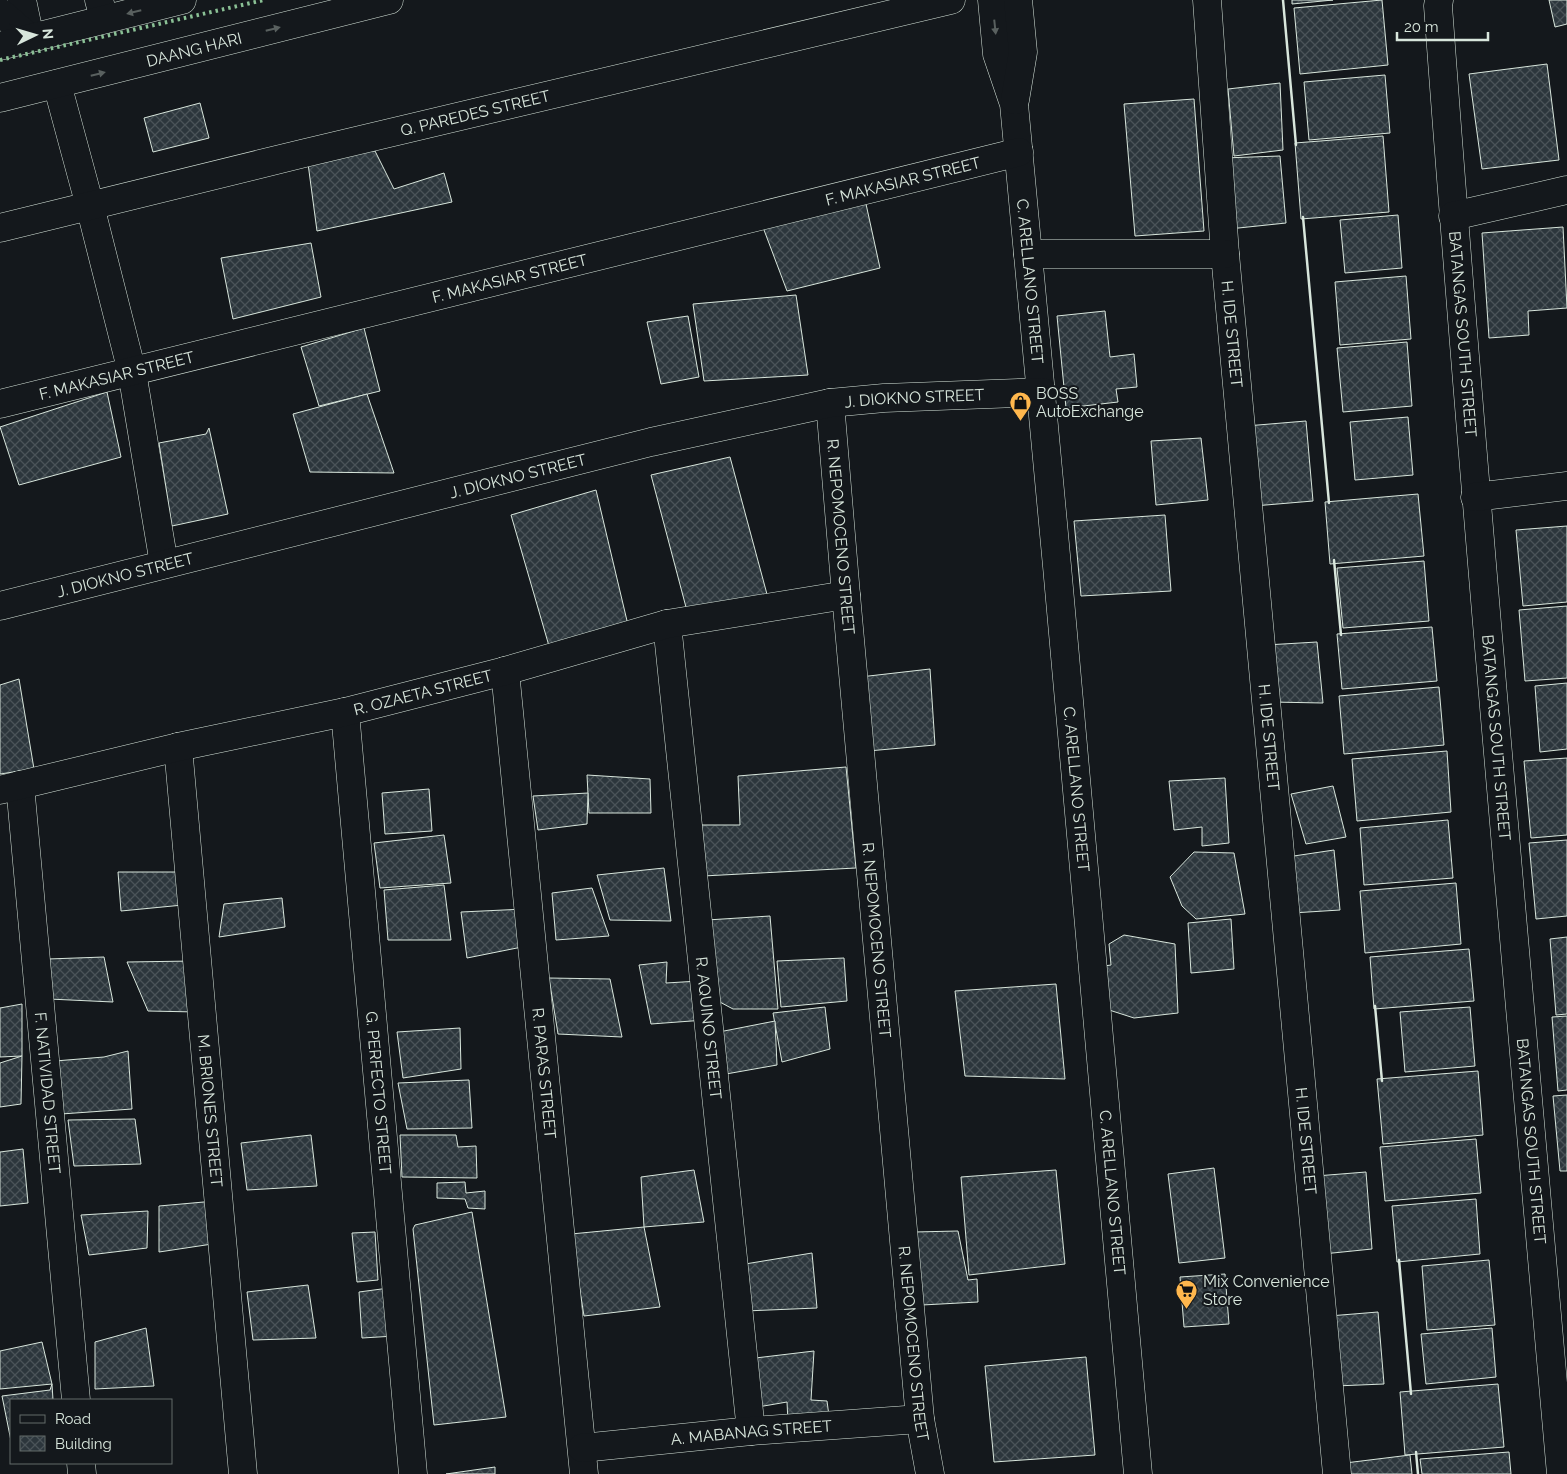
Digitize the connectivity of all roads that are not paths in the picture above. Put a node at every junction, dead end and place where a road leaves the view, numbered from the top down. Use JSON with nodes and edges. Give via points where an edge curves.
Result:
{"nodes":[{"id":1,"x":22,"y":0,"type":"edge"},
{"id":2,"x":182,"y":0,"type":"edge"},
{"id":3,"x":389,"y":0,"type":"edge"},
{"id":4,"x":951,"y":0,"type":"edge"},
{"id":5,"x":992,"y":0,"type":"edge"},
{"id":6,"x":1018,"y":0,"type":"edge"},
{"id":7,"x":1207,"y":0,"type":"edge"},
{"id":8,"x":1439,"y":0,"type":"edge"},
{"id":9,"x":101,"y":10,"type":"edge"},
{"id":10,"x":0,"y":12,"type":"edge"},
{"id":11,"x":30,"y":38,"type":"junction"},
{"id":12,"x":0,"y":46,"type":"edge"},
{"id":13,"x":57,"y":84,"type":"junction"},
{"id":14,"x":0,"y":98,"type":"edge"},
{"id":15,"x":1014,"y":104,"type":"junction"},
{"id":16,"x":1019,"y":152,"type":"junction"},
{"id":17,"x":1567,"y":190,"type":"edge"},
{"id":18,"x":90,"y":206,"type":"junction"},
{"id":19,"x":1453,"y":216,"type":"junction"},
{"id":20,"x":0,"y":228,"type":"edge"},
{"id":21,"x":1028,"y":254,"type":"junction"},
{"id":22,"x":1225,"y":254,"type":"junction"},
{"id":23,"x":132,"y":372,"type":"junction"},
{"id":24,"x":1042,"y":392,"type":"junction"},
{"id":25,"x":830,"y":403,"type":"junction"},
{"id":26,"x":0,"y":404,"type":"edge"},
{"id":27,"x":1567,"y":486,"type":"edge"},
{"id":28,"x":1475,"y":497,"type":"junction"},
{"id":29,"x":164,"y":564,"type":"junction"},
{"id":30,"x":846,"y":596,"type":"junction"},
{"id":31,"x":0,"y":606,"type":"edge"},
{"id":32,"x":667,"y":624,"type":"junction"},
{"id":33,"x":505,"y":671,"type":"junction"},
{"id":34,"x":346,"y":712,"type":"junction"},
{"id":35,"x":178,"y":747,"type":"junction"},
{"id":36,"x":10,"y":787,"type":"edge"},
{"id":37,"x":76,"y":1399,"type":"edge"},
{"id":38,"x":920,"y":1419,"type":"junction"},
{"id":39,"x":751,"y":1431,"type":"junction"},
{"id":40,"x":583,"y":1461,"type":"edge"},
{"id":41,"x":243,"y":1474,"type":"edge"},
{"id":42,"x":413,"y":1474,"type":"edge"},
{"id":43,"x":930,"y":1474,"type":"edge"},
{"id":44,"x":1138,"y":1474,"type":"edge"},
{"id":45,"x":1337,"y":1474,"type":"edge"},
{"id":46,"x":1562,"y":1474,"type":"edge"}],
"edges":[{"from":1,"to":11,"type":"street"},
{"from":2,"to":9,"type":"street","one_way":true},
{"from":13,"to":3,"type":"street","name":"DAANG HARI","one_way":true},
{"from":4,"to":18,"type":"street","name":"Q. PAREDES STREET"},
{"from":5,"to":15,"type":"street","name":"C. ARELLANO STREET","one_way":true,"via":[[997,54]]},
{"from":6,"to":15,"type":"street","name":"C. ARELLANO STREET","via":[[1022,52]]},
{"from":7,"to":22,"type":"street","name":"H. IDE STREET"},
{"from":8,"to":19,"type":"street","name":"BATANGAS SOUTH STREET"},
{"from":9,"to":11,"type":"street"},
{"from":10,"to":11,"type":"street"},
{"from":11,"to":12,"type":"street"},
{"from":13,"to":14,"type":"street","name":"DAANG HARI"},
{"from":13,"to":18,"type":"street"},
{"from":15,"to":16,"type":"street","name":"C. ARELLANO STREET"},
{"from":16,"to":21,"type":"street","name":"C. ARELLANO STREET"},
{"from":16,"to":23,"type":"street","name":"F. MAKASIAR STREET"},
{"from":17,"to":19,"type":"street"},
{"from":18,"to":20,"type":"street","name":"Q. PAREDES STREET"},
{"from":18,"to":23,"type":"street"},
{"from":19,"to":28,"type":"street","name":"BATANGAS SOUTH STREET"},
{"from":21,"to":22,"type":"street"},
{"from":21,"to":24,"type":"street","name":"C. ARELLANO STREET"},
{"from":22,"to":45,"type":"street","name":"H. IDE STREET"},
{"from":23,"to":26,"type":"street","name":"F. MAKASIAR STREET"},
{"from":23,"to":29,"type":"street"},
{"from":24,"to":25,"type":"street","name":"J. DIOKNO STREET"},
{"from":24,"to":44,"type":"street","name":"C. ARELLANO STREET"},
{"from":25,"to":29,"type":"street","name":"J. DIOKNO STREET","via":[[651,442]]},
{"from":25,"to":30,"type":"street","name":"R. NEPOMOCENO STREET"},
{"from":27,"to":28,"type":"street"},
{"from":28,"to":46,"type":"street","name":"BATANGAS SOUTH STREET"},
{"from":29,"to":31,"type":"street","name":"J. DIOKNO STREET"},
{"from":30,"to":32,"type":"street","name":"R. OZAETA STREET"},
{"from":30,"to":38,"type":"street","name":"R. NEPOMOCENO STREET"},
{"from":32,"to":33,"type":"street","name":"R. OZAETA STREET"},
{"from":32,"to":39,"type":"street","name":"R. AQUINO STREET"},
{"from":33,"to":34,"type":"street","name":"R. OZAETA STREET"},
{"from":33,"to":40,"type":"street","name":"R. PARAS STREET"},
{"from":34,"to":35,"type":"street","name":"R. OZAETA STREET"},
{"from":34,"to":42,"type":"street","name":"G. PERFECTO STREET"},
{"from":35,"to":36,"type":"street","name":"R. OZAETA STREET"},
{"from":35,"to":41,"type":"street","name":"M. BRIONES STREET"},
{"from":36,"to":37,"type":"street","name":"F. NATIVIDAD STREET"},
{"from":38,"to":39,"type":"street","name":"A. MABANAG STREET"},
{"from":38,"to":43,"type":"street","name":"R. NEPOMOCENO STREET"},
{"from":39,"to":40,"type":"street","name":"A. MABANAG STREET"}]}
